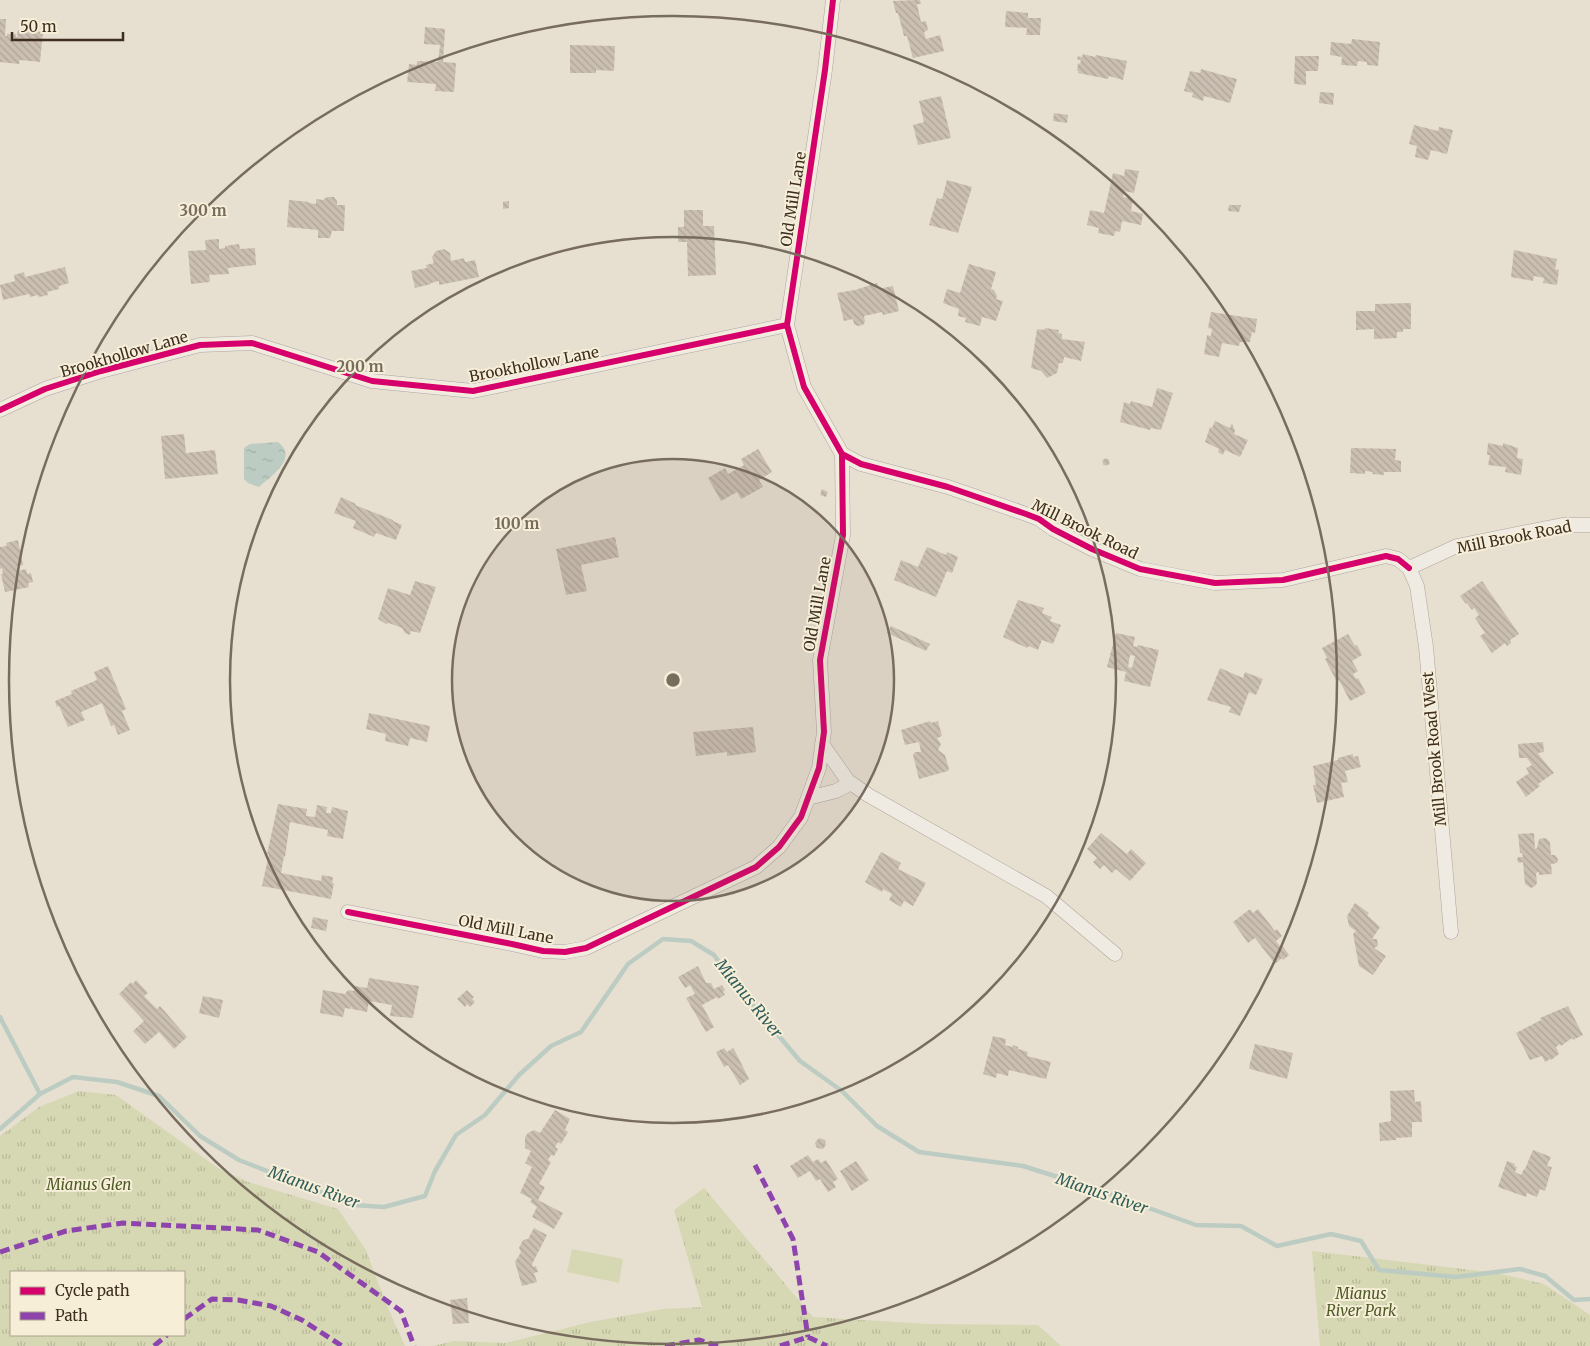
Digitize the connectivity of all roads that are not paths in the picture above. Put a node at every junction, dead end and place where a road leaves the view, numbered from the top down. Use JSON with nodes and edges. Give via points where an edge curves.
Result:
{"nodes":[{"id":1,"x":833,"y":0,"type":"edge"},
{"id":2,"x":787,"y":325,"type":"junction"},
{"id":3,"x":0,"y":410,"type":"edge"},
{"id":4,"x":842,"y":454,"type":"junction"},
{"id":5,"x":1590,"y":525,"type":"edge"},
{"id":6,"x":1409,"y":568,"type":"junction"},
{"id":7,"x":822,"y":744,"type":"junction"},
{"id":8,"x":851,"y":783,"type":"junction"},
{"id":9,"x":808,"y":798,"type":"junction"},
{"id":10,"x":348,"y":912,"type":"dead end"},
{"id":11,"x":1451,"y":932,"type":"dead end"},
{"id":12,"x":1115,"y":954,"type":"dead end"}],
"edges":[{"from":1,"to":2,"type":"street","name":"Old Mill Lane"},
{"from":2,"to":3,"type":"street","name":"Brookhollow Lane","via":[[473,391],[372,381],[252,343],[200,345],[101,371],[55,386]]},
{"from":2,"to":4,"type":"street","name":"Old Mill Lane","via":[[804,387]]},
{"from":4,"to":6,"type":"street","name":"Mill Brook Road","via":[[860,464],[948,487],[1033,516],[1092,549],[1140,569],[1215,583],[1283,580],[1386,556],[1398,559]]},
{"from":4,"to":7,"type":"street","name":"Old Mill Lane","via":[[842,535],[820,660]]},
{"from":5,"to":6,"type":"street","name":"Mill Brook Road","via":[[1562,525],[1457,546]]},
{"from":6,"to":11,"type":"street","name":"Mill Brook Road West","via":[[1417,586],[1426,647]]},
{"from":7,"to":8,"type":"street"},
{"from":7,"to":9,"type":"street","name":"Old Mill Lane","via":[[819,768]]},
{"from":8,"to":9,"type":"street","via":[[836,791]]},
{"from":8,"to":12,"type":"street","via":[[868,796],[1046,896]]},
{"from":9,"to":10,"type":"street","name":"Old Mill Lane","via":[[801,817],[779,846],[756,867],[586,948],[543,951]]}]}
